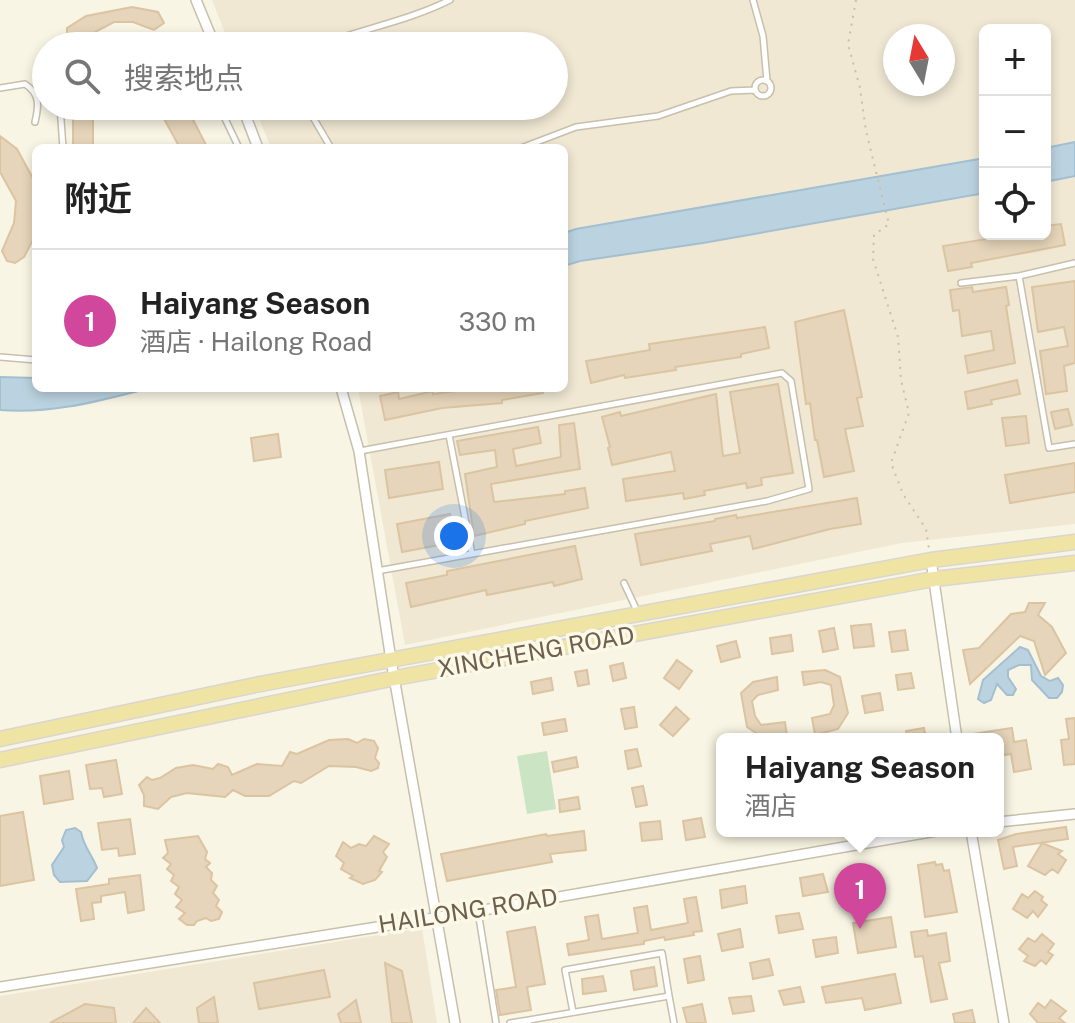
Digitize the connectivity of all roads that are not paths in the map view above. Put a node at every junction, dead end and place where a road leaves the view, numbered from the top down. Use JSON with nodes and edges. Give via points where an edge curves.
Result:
{"nodes":[{"id":1,"x":196,"y":0,"type":"edge"},
{"id":2,"x":450,"y":0,"type":"edge"},
{"id":3,"x":753,"y":0,"type":"edge"},
{"id":4,"x":209,"y":32,"type":"edge"},
{"id":5,"x":356,"y":32,"type":"edge"},
{"id":6,"x":767,"y":81,"type":"junction"},
{"id":7,"x":0,"y":88,"type":"edge"},
{"id":8,"x":32,"y":89,"type":"edge"},
{"id":9,"x":755,"y":90,"type":"junction"},
{"id":10,"x":61,"y":120,"type":"edge"},
{"id":11,"x":226,"y":120,"type":"edge"},
{"id":12,"x":247,"y":120,"type":"edge"},
{"id":13,"x":315,"y":120,"type":"edge"},
{"id":14,"x":63,"y":144,"type":"edge"},
{"id":15,"x":237,"y":144,"type":"edge"},
{"id":16,"x":256,"y":144,"type":"edge"},
{"id":17,"x":329,"y":144,"type":"edge"},
{"id":18,"x":531,"y":144,"type":"edge"},
{"id":19,"x":1075,"y":263,"type":"edge"},
{"id":20,"x":1019,"y":276,"type":"junction"},
{"id":21,"x":961,"y":283,"type":"dead end"},
{"id":22,"x":0,"y":357,"type":"edge"},
{"id":23,"x":32,"y":360,"type":"edge"},
{"id":24,"x":342,"y":392,"type":"edge"},
{"id":25,"x":449,"y":435,"type":"junction"},
{"id":26,"x":1075,"y":444,"type":"edge"},
{"id":27,"x":359,"y":451,"type":"junction"},
{"id":28,"x":1075,"y":542,"type":"edge"},
{"id":29,"x":472,"y":554,"type":"junction"},
{"id":30,"x":931,"y":560,"type":"junction"},
{"id":31,"x":1075,"y":563,"type":"edge"},
{"id":32,"x":377,"y":571,"type":"junction"},
{"id":33,"x":934,"y":579,"type":"junction"},
{"id":34,"x":624,"y":583,"type":"dead end"},
{"id":35,"x":638,"y":614,"type":"junction"},
{"id":36,"x":391,"y":660,"type":"junction"},
{"id":37,"x":395,"y":678,"type":"junction"},
{"id":38,"x":956,"y":733,"type":"edge"},
{"id":39,"x":0,"y":739,"type":"edge"},
{"id":40,"x":0,"y":760,"type":"edge"},
{"id":41,"x":1075,"y":814,"type":"edge"},
{"id":42,"x":1004,"y":821,"type":"edge"},
{"id":43,"x":902,"y":837,"type":"edge"},
{"id":44,"x":972,"y":837,"type":"edge"},
{"id":45,"x":478,"y":911,"type":"junction"},
{"id":46,"x":437,"y":916,"type":"junction"},
{"id":47,"x":0,"y":987,"type":"edge"},
{"id":48,"x":669,"y":996,"type":"junction"},
{"id":49,"x":573,"y":1012,"type":"junction"},
{"id":50,"x":529,"y":1022,"type":"edge"},
{"id":51,"x":455,"y":1023,"type":"edge"},
{"id":52,"x":496,"y":1023,"type":"edge"},
{"id":53,"x":510,"y":1023,"type":"edge"},
{"id":54,"x":674,"y":1023,"type":"edge"},
{"id":55,"x":1004,"y":1023,"type":"edge"}],
"edges":[{"from":1,"to":4,"type":"street"},
{"from":2,"to":5,"type":"lane","via":[[421,15]]},
{"from":3,"to":6,"type":"lane"},
{"from":6,"to":9,"type":"lane","via":[[759,81]]},
{"from":6,"to":9,"type":"lane","via":[[770,93],[761,96]]},
{"from":7,"to":8,"type":"lane","via":[[25,84]]},
{"from":9,"to":18,"type":"lane","via":[[731,91],[658,116],[576,127]]},
{"from":10,"to":14,"type":"lane"},
{"from":11,"to":15,"type":"lane"},
{"from":12,"to":16,"type":"street"},
{"from":13,"to":17,"type":"lane"},
{"from":19,"to":20,"type":"lane"},
{"from":20,"to":21,"type":"lane"},
{"from":20,"to":26,"type":"lane","via":[[1049,448]]},
{"from":22,"to":23,"type":"lane"},
{"from":24,"to":27,"type":"street"},
{"from":25,"to":27,"type":"lane"},
{"from":25,"to":29,"type":"lane"},
{"from":25,"to":29,"type":"lane","via":[[782,373],[791,381],[809,489]]},
{"from":27,"to":32,"type":"street"},
{"from":28,"to":30,"type":"main road","name":"XINCHENG ROAD"},
{"from":29,"to":32,"type":"lane"},
{"from":30,"to":33,"type":"street"},
{"from":30,"to":35,"type":"main road","name":"XINCHENG ROAD"},
{"from":31,"to":33,"type":"main road","name":"XINCHENG ROAD"},
{"from":32,"to":36,"type":"street"},
{"from":33,"to":37,"type":"main road","name":"XINCHENG ROAD"},
{"from":33,"to":38,"type":"street"},
{"from":34,"to":35,"type":"lane"},
{"from":35,"to":36,"type":"main road","name":"XINCHENG ROAD"},
{"from":36,"to":37,"type":"street"},
{"from":36,"to":39,"type":"main road","name":"XINCHENG ROAD"},
{"from":37,"to":40,"type":"main road","name":"XINCHENG ROAD"},
{"from":37,"to":46,"type":"street"},
{"from":41,"to":42,"type":"street"},
{"from":43,"to":45,"type":"street","name":"HAILONG ROAD"},
{"from":44,"to":55,"type":"street"},
{"from":45,"to":46,"type":"street","name":"HAILONG ROAD"},
{"from":45,"to":52,"type":"lane"},
{"from":46,"to":47,"type":"street","name":"HAILONG ROAD"},
{"from":46,"to":51,"type":"street"},
{"from":48,"to":49,"type":"lane"},
{"from":48,"to":49,"type":"lane","via":[[662,953],[565,970]]},
{"from":48,"to":54,"type":"lane"},
{"from":49,"to":50,"type":"lane"},
{"from":50,"to":53,"type":"lane"}]}
